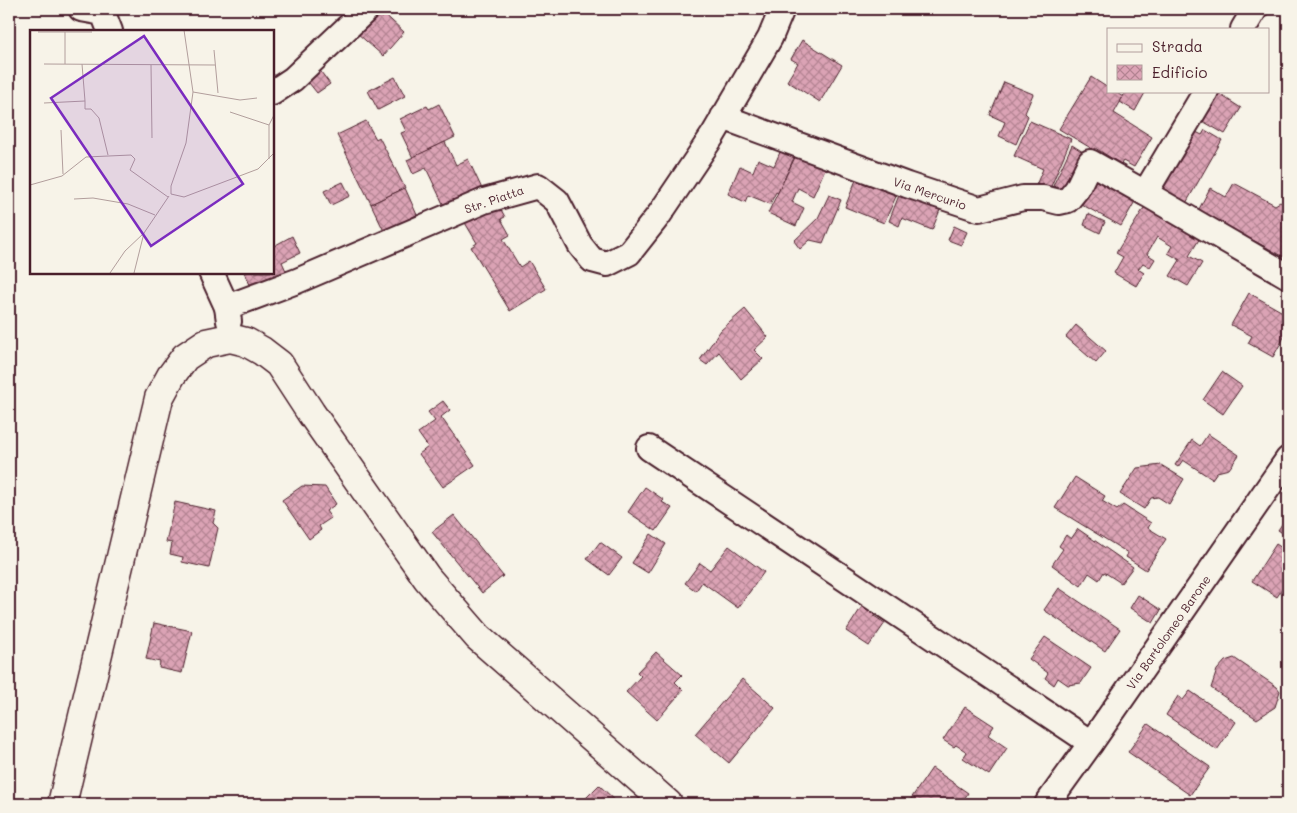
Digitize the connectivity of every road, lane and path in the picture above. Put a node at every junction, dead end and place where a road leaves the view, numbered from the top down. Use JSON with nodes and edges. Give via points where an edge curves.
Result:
{"nodes":[{"id":1,"x":367,"y":9,"type":"edge"},
{"id":2,"x":782,"y":9,"type":"edge"},
{"id":3,"x":1255,"y":9,"type":"edge"},
{"id":4,"x":1244,"y":28,"type":"edge"},
{"id":5,"x":274,"y":91,"type":"edge"},
{"id":6,"x":1205,"y":92,"type":"edge"},
{"id":7,"x":723,"y":117,"type":"junction"},
{"id":8,"x":1145,"y":194,"type":"junction"},
{"id":9,"x":212,"y":274,"type":"edge"},
{"id":10,"x":1288,"y":276,"type":"edge"},
{"id":11,"x":227,"y":307,"type":"junction"},
{"id":12,"x":230,"y":338,"type":"junction"},
{"id":13,"x":649,"y":448,"type":"dead end"},
{"id":14,"x":1288,"y":459,"type":"edge"},
{"id":15,"x":1091,"y":743,"type":"junction"},
{"id":16,"x":62,"y":804,"type":"edge"},
{"id":17,"x":668,"y":804,"type":"edge"},
{"id":18,"x":1046,"y":804,"type":"edge"}],
"edges":[{"from":1,"to":5,"type":"street","via":[[293,78]]},
{"from":2,"to":7,"type":"street","name":"Str. Piatta","via":[[770,38]]},
{"from":3,"to":4,"type":"street"},
{"from":6,"to":8,"type":"street"},
{"from":7,"to":8,"type":"street","name":"Via Mercurio","via":[[979,210],[1023,198],[1068,200],[1090,162]]},
{"from":7,"to":11,"type":"street","name":"Str. Piatta","via":[[629,253],[607,264],[592,260],[580,245],[557,201],[538,186],[484,201],[297,281]]},
{"from":8,"to":10,"type":"street","name":"Via Mercurio"},
{"from":9,"to":11,"type":"street"},
{"from":11,"to":12,"type":"street"},
{"from":12,"to":16,"type":"main road","via":[[206,343],[185,357],[159,398]]},
{"from":12,"to":17,"type":"main road","via":[[246,342],[279,364],[427,578],[478,637]]},
{"from":13,"to":15,"type":"street"},
{"from":14,"to":15,"type":"street","name":"Via Bartolomeo Barone"},
{"from":15,"to":18,"type":"street","name":"Via Bartolomeo Barone"}]}
